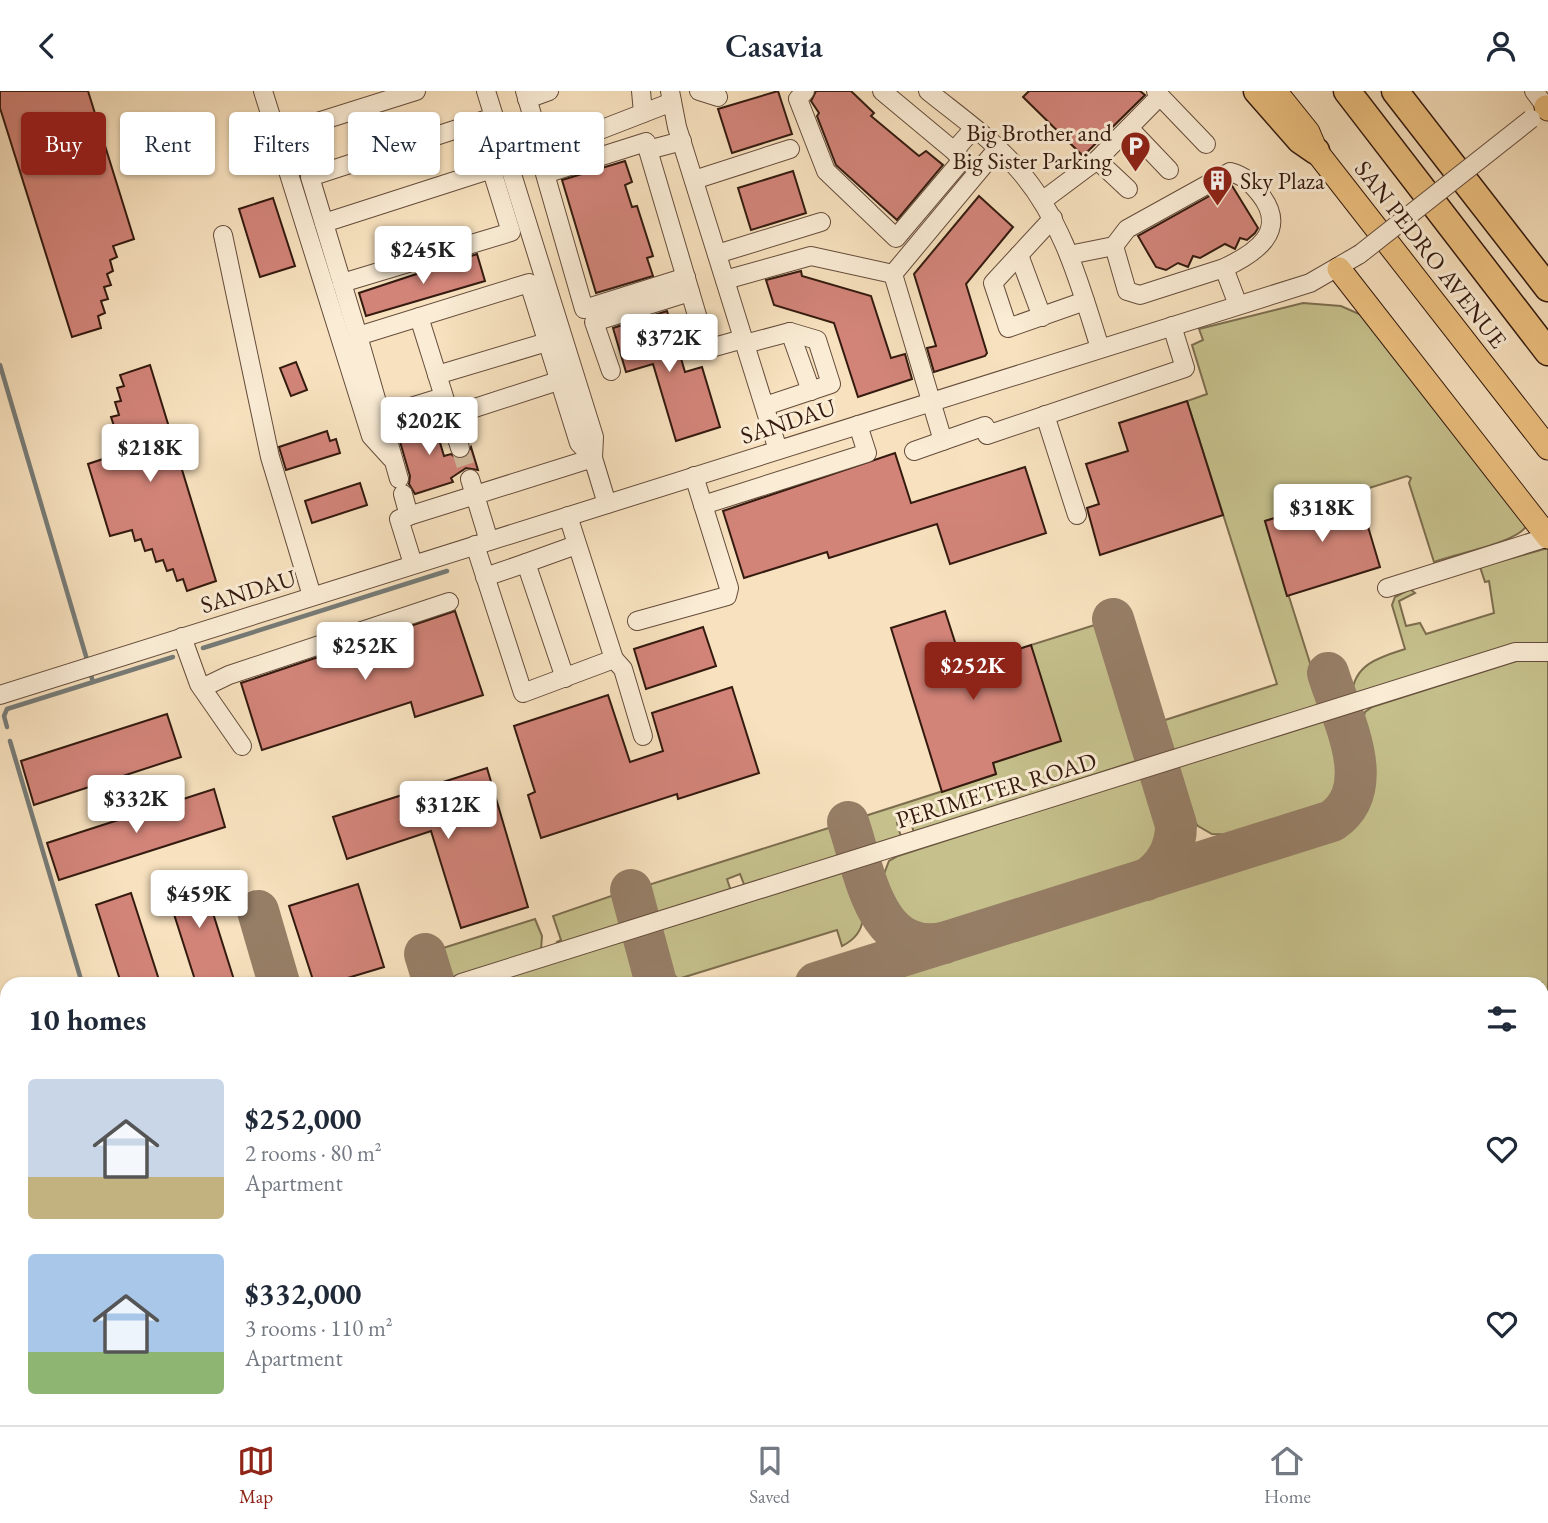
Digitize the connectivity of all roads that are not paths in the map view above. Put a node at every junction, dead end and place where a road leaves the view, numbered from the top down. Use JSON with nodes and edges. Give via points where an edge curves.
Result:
{"nodes":[{"id":1,"x":263,"y":91,"type":"edge"},
{"id":2,"x":416,"y":91,"type":"edge"},
{"id":3,"x":486,"y":91,"type":"edge"},
{"id":4,"x":549,"y":91,"type":"edge"},
{"id":5,"x":640,"y":91,"type":"edge"},
{"id":6,"x":699,"y":91,"type":"edge"},
{"id":7,"x":805,"y":91,"type":"edge"},
{"id":8,"x":882,"y":91,"type":"edge"},
{"id":9,"x":928,"y":91,"type":"edge"},
{"id":10,"x":1257,"y":91,"type":"edge"},
{"id":11,"x":1275,"y":91,"type":"edge"},
{"id":12,"x":1395,"y":91,"type":"edge"},
{"id":13,"x":1348,"y":92,"type":"edge"},
{"id":14,"x":1158,"y":93,"type":"edge"},
{"id":15,"x":526,"y":95,"type":"edge"},
{"id":16,"x":671,"y":96,"type":"edge"},
{"id":17,"x":718,"y":97,"type":"dead end"},
{"id":18,"x":1542,"y":107,"type":"edge"},
{"id":19,"x":269,"y":112,"type":"edge"},
{"id":20,"x":486,"y":112,"type":"edge"},
{"id":21,"x":643,"y":113,"type":"junction"},
{"id":22,"x":334,"y":117,"type":"edge"},
{"id":23,"x":974,"y":128,"type":"junction"},
{"id":24,"x":1129,"y":128,"type":"junction"},
{"id":25,"x":454,"y":130,"type":"edge"},
{"id":26,"x":682,"y":141,"type":"junction"},
{"id":27,"x":1206,"y":144,"type":"dead end"},
{"id":28,"x":998,"y":148,"type":"junction"},
{"id":29,"x":790,"y":149,"type":"dead end"},
{"id":30,"x":648,"y":150,"type":"junction"},
{"id":31,"x":954,"y":151,"type":"junction"},
{"id":32,"x":1316,"y":151,"type":"junction"},
{"id":33,"x":1097,"y":160,"type":"junction"},
{"id":34,"x":1169,"y":170,"type":"dead end"},
{"id":35,"x":288,"y":175,"type":"edge"},
{"id":36,"x":473,"y":175,"type":"edge"},
{"id":37,"x":494,"y":175,"type":"edge"},
{"id":38,"x":505,"y":175,"type":"edge"},
{"id":39,"x":310,"y":177,"type":"junction"},
{"id":40,"x":694,"y":180,"type":"junction"},
{"id":41,"x":291,"y":183,"type":"junction"},
{"id":42,"x":1128,"y":190,"type":"dead end"},
{"id":43,"x":1042,"y":201,"type":"junction"},
{"id":44,"x":1053,"y":218,"type":"junction"},
{"id":45,"x":821,"y":222,"type":"dead end"},
{"id":46,"x":324,"y":223,"type":"junction"},
{"id":47,"x":223,"y":235,"type":"dead end"},
{"id":48,"x":1114,"y":246,"type":"junction"},
{"id":49,"x":717,"y":254,"type":"junction"},
{"id":50,"x":1019,"y":254,"type":"junction"},
{"id":51,"x":1069,"y":255,"type":"junction"},
{"id":52,"x":1224,"y":268,"type":"junction"},
{"id":53,"x":1339,"y":268,"type":"junction"},
{"id":54,"x":893,"y":274,"type":"junction"},
{"id":55,"x":725,"y":280,"type":"junction"},
{"id":56,"x":342,"y":283,"type":"junction"},
{"id":57,"x":688,"y":284,"type":"junction"},
{"id":58,"x":1548,"y":288,"type":"edge"},
{"id":59,"x":1085,"y":301,"type":"junction"},
{"id":60,"x":1238,"y":305,"type":"junction"},
{"id":61,"x":419,"y":317,"type":"junction"},
{"id":62,"x":1042,"y":317,"type":"junction"},
{"id":63,"x":1172,"y":325,"type":"junction"},
{"id":64,"x":358,"y":336,"type":"junction"},
{"id":65,"x":547,"y":342,"type":"junction"},
{"id":66,"x":744,"y":342,"type":"junction"},
{"id":67,"x":1100,"y":348,"type":"junction"},
{"id":68,"x":1548,"y":352,"type":"edge"},
{"id":69,"x":611,"y":371,"type":"dead end"},
{"id":70,"x":437,"y":375,"type":"junction"},
{"id":71,"x":558,"y":381,"type":"junction"},
{"id":72,"x":443,"y":397,"type":"junction"},
{"id":73,"x":930,"y":402,"type":"junction"},
{"id":74,"x":765,"y":406,"type":"junction"},
{"id":75,"x":1045,"y":415,"type":"junction"},
{"id":76,"x":381,"y":416,"type":"junction"},
{"id":77,"x":450,"y":416,"type":"junction"},
{"id":78,"x":858,"y":425,"type":"junction"},
{"id":79,"x":943,"y":440,"type":"junction"},
{"id":80,"x":460,"y":448,"type":"tunnel mouth"},
{"id":81,"x":1548,"y":448,"type":"edge"},
{"id":82,"x":778,"y":450,"type":"junction"},
{"id":83,"x":914,"y":451,"type":"dead end"},
{"id":84,"x":593,"y":458,"type":"junction"},
{"id":85,"x":393,"y":460,"type":"junction"},
{"id":86,"x":694,"y":476,"type":"junction"},
{"id":87,"x":472,"y":487,"type":"junction"},
{"id":88,"x":607,"y":504,"type":"junction"},
{"id":89,"x":703,"y":505,"type":"junction"},
{"id":90,"x":1077,"y":515,"type":"dead end"},
{"id":91,"x":409,"y":516,"type":"junction"},
{"id":92,"x":568,"y":516,"type":"junction"},
{"id":93,"x":1548,"y":537,"type":"edge"},
{"id":94,"x":482,"y":543,"type":"junction"},
{"id":95,"x":576,"y":545,"type":"junction"},
{"id":96,"x":526,"y":563,"type":"junction"},
{"id":97,"x":413,"y":564,"type":"junction"},
{"id":98,"x":485,"y":577,"type":"junction"},
{"id":99,"x":1387,"y":588,"type":"dead end"},
{"id":100,"x":312,"y":596,"type":"junction"},
{"id":101,"x":449,"y":602,"type":"dead end"},
{"id":102,"x":637,"y":621,"type":"dead end"},
{"id":103,"x":182,"y":637,"type":"junction"},
{"id":104,"x":1548,"y":652,"type":"edge"},
{"id":105,"x":614,"y":659,"type":"junction"},
{"id":106,"x":565,"y":678,"type":"junction"},
{"id":107,"x":202,"y":688,"type":"junction"},
{"id":108,"x":0,"y":695,"type":"edge"},
{"id":109,"x":643,"y":736,"type":"dead end"},
{"id":110,"x":242,"y":746,"type":"dead end"},
{"id":111,"x":480,"y":977,"type":"edge"}],
"edges":[{"from":1,"to":19,"type":"street"},
{"from":2,"to":22,"type":"street"},
{"from":3,"to":20,"type":"street"},
{"from":4,"to":15,"type":"street"},
{"from":5,"to":21,"type":"street"},
{"from":6,"to":17,"type":"street"},
{"from":7,"to":31,"type":"street","via":[[798,99],[826,171],[896,238],[962,160]]},
{"from":8,"to":31,"type":"street"},
{"from":9,"to":23,"type":"street"},
{"from":10,"to":32,"type":"highway","via":[[1300,140]]},
{"from":11,"to":32,"type":"main road","name":"SAN PEDRO AVENUE","via":[[1308,132]]},
{"from":12,"to":58,"type":"highway"},
{"from":13,"to":68,"type":"highway"},
{"from":14,"to":24,"type":"street"},
{"from":14,"to":27,"type":"street"},
{"from":15,"to":21,"type":"street","via":[[543,152]]},
{"from":16,"to":21,"type":"street"},
{"from":16,"to":26,"type":"street"},
{"from":18,"to":53,"type":"street","name":"SANDAU","bridge":true},
{"from":23,"to":28,"type":"street"},
{"from":23,"to":31,"type":"street"},
{"from":24,"to":33,"type":"street"},
{"from":24,"to":34,"type":"street"},
{"from":25,"to":39,"type":"street"},
{"from":26,"to":30,"type":"street"},
{"from":26,"to":40,"type":"street"},
{"from":28,"to":43,"type":"street"},
{"from":28,"to":54,"type":"street"},
{"from":29,"to":40,"type":"street"},
{"from":30,"to":57,"type":"street"},
{"from":30,"to":57,"type":"street","via":[[646,142],[545,174],[584,309]]},
{"from":32,"to":81,"type":"main road","name":"SAN PEDRO AVENUE"},
{"from":33,"to":42,"type":"street"},
{"from":33,"to":43,"type":"street"},
{"from":35,"to":41,"type":"street"},
{"from":36,"to":46,"type":"street"},
{"from":37,"to":56,"type":"street","via":[[511,232]]},
{"from":38,"to":84,"type":"street","via":[[594,437]]},
{"from":39,"to":41,"type":"street"},
{"from":39,"to":46,"type":"street"},
{"from":40,"to":49,"type":"street"},
{"from":41,"to":85,"type":"street","via":[[371,436]]},
{"from":43,"to":44,"type":"street"},
{"from":44,"to":50,"type":"street"},
{"from":44,"to":51,"type":"street"},
{"from":45,"to":49,"type":"street"},
{"from":46,"to":56,"type":"street"},
{"from":47,"to":100,"type":"street","via":[[270,457]]},
{"from":48,"to":51,"type":"street"},
{"from":48,"to":52,"type":"street","via":[[1127,291],[1140,295]]},
{"from":48,"to":52,"type":"street","via":[[1127,229],[1230,172],[1246,176],[1270,206],[1272,227],[1261,246]]},
{"from":49,"to":55,"type":"street"},
{"from":50,"to":62,"type":"street"},
{"from":50,"to":62,"type":"street","via":[[993,283],[1008,328]]},
{"from":51,"to":59,"type":"street"},
{"from":52,"to":60,"type":"street"},
{"from":53,"to":60,"type":"street","name":"SANDAU","via":[[1310,283]]},
{"from":53,"to":93,"type":"main road"},
{"from":54,"to":55,"type":"street","via":[[811,256]]},
{"from":54,"to":73,"type":"street"},
{"from":55,"to":66,"type":"street"},
{"from":56,"to":64,"type":"street"},
{"from":57,"to":66,"type":"street","via":[[707,349]]},
{"from":57,"to":69,"type":"street","via":[[594,321]]},
{"from":59,"to":62,"type":"street"},
{"from":59,"to":67,"type":"street"},
{"from":60,"to":63,"type":"street","name":"SANDAU"},
{"from":61,"to":64,"type":"street"},
{"from":61,"to":65,"type":"street","via":[[529,283]]},
{"from":61,"to":70,"type":"street"},
{"from":63,"to":67,"type":"street","name":"SANDAU"},
{"from":63,"to":75,"type":"street","via":[[1185,368]]},
{"from":64,"to":76,"type":"street"},
{"from":65,"to":70,"type":"street"},
{"from":65,"to":71,"type":"street"},
{"from":66,"to":74,"type":"street"},
{"from":66,"to":74,"type":"street","via":[[790,332],[817,340],[831,384]]},
{"from":67,"to":73,"type":"street","name":"SANDAU"},
{"from":70,"to":72,"type":"street"},
{"from":71,"to":77,"type":"street"},
{"from":71,"to":84,"type":"street","via":[[579,443]]},
{"from":72,"to":76,"type":"street"},
{"from":72,"to":77,"type":"street"},
{"from":73,"to":78,"type":"street","name":"SANDAU"},
{"from":73,"to":79,"type":"street"},
{"from":74,"to":82,"type":"street"},
{"from":75,"to":79,"type":"street","via":[[987,435],[985,426]]},
{"from":75,"to":90,"type":"street"},
{"from":76,"to":85,"type":"street"},
{"from":77,"to":80,"type":"street"},
{"from":78,"to":82,"type":"street","name":"SANDAU"},
{"from":78,"to":89,"type":"street","via":[[867,453]]},
{"from":79,"to":83,"type":"street"},
{"from":82,"to":86,"type":"street","name":"SANDAU"},
{"from":84,"to":87,"type":"street"},
{"from":84,"to":88,"type":"street"},
{"from":85,"to":91,"type":"street"},
{"from":86,"to":88,"type":"street","name":"SANDAU"},
{"from":86,"to":89,"type":"street"},
{"from":87,"to":91,"type":"street"},
{"from":87,"to":94,"type":"street"},
{"from":88,"to":92,"type":"street","name":"SANDAU"},
{"from":89,"to":102,"type":"street","via":[[729,589],[727,596]]},
{"from":91,"to":97,"type":"street","via":[[399,519]]},
{"from":92,"to":94,"type":"street","name":"SANDAU"},
{"from":92,"to":95,"type":"street"},
{"from":93,"to":99,"type":"street"},
{"from":94,"to":97,"type":"street","name":"SANDAU"},
{"from":94,"to":98,"type":"street"},
{"from":95,"to":96,"type":"street"},
{"from":95,"to":105,"type":"street"},
{"from":96,"to":98,"type":"street"},
{"from":96,"to":106,"type":"street"},
{"from":97,"to":100,"type":"street","name":"SANDAU"},
{"from":98,"to":106,"type":"street","via":[[523,693]]},
{"from":100,"to":103,"type":"street","name":"SANDAU"},
{"from":101,"to":107,"type":"street"},
{"from":103,"to":107,"type":"street"},
{"from":103,"to":108,"type":"street","name":"SANDAU"},
{"from":104,"to":111,"type":"street","name":"PERIMETER ROAD","via":[[1515,652]]},
{"from":105,"to":106,"type":"street"},
{"from":105,"to":109,"type":"street","via":[[623,669]]},
{"from":107,"to":110,"type":"street"}]}
